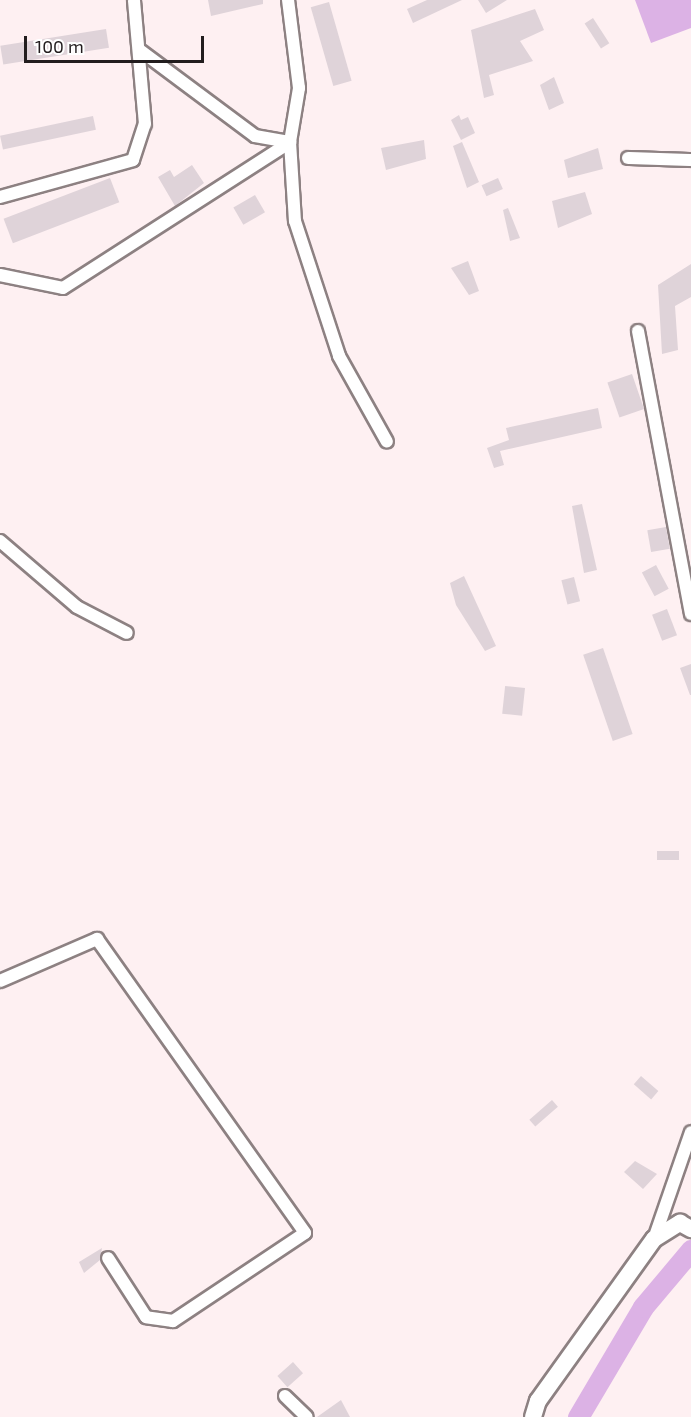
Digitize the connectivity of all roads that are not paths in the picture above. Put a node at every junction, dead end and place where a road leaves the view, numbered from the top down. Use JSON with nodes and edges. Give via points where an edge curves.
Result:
{"nodes":[{"id":1,"x":134,"y":0,"type":"edge"},
{"id":2,"x":288,"y":0,"type":"edge"},
{"id":3,"x":141,"y":51,"type":"junction"},
{"id":4,"x":290,"y":142,"type":"junction"},
{"id":5,"x":628,"y":158,"type":"dead end"},
{"id":6,"x":691,"y":160,"type":"edge"},
{"id":7,"x":0,"y":197,"type":"edge"},
{"id":8,"x":0,"y":275,"type":"edge"},
{"id":9,"x":638,"y":331,"type":"dead end"},
{"id":10,"x":387,"y":442,"type":"dead end"},
{"id":11,"x":0,"y":541,"type":"edge"},
{"id":12,"x":691,"y":614,"type":"edge"},
{"id":13,"x":127,"y":633,"type":"dead end"},
{"id":14,"x":0,"y":981,"type":"edge"},
{"id":15,"x":691,"y":1132,"type":"edge"},
{"id":16,"x":691,"y":1229,"type":"edge"},
{"id":17,"x":654,"y":1239,"type":"junction"},
{"id":18,"x":108,"y":1258,"type":"dead end"},
{"id":19,"x":285,"y":1396,"type":"dead end"},
{"id":20,"x":307,"y":1417,"type":"edge"},
{"id":21,"x":533,"y":1417,"type":"edge"}],
"edges":[{"from":1,"to":3,"type":"street"},
{"from":2,"to":4,"type":"street","via":[[299,88]]},
{"from":3,"to":4,"type":"street","via":[[255,136]]},
{"from":3,"to":7,"type":"street","via":[[146,124],[133,160]]},
{"from":4,"to":8,"type":"street","via":[[63,288]]},
{"from":4,"to":10,"type":"street","via":[[295,221],[339,356]]},
{"from":5,"to":6,"type":"street"},
{"from":9,"to":12,"type":"street"},
{"from":11,"to":13,"type":"street","via":[[78,607]]},
{"from":14,"to":18,"type":"street","via":[[97,939],[305,1233],[173,1321],[146,1317]]},
{"from":15,"to":17,"type":"street"},
{"from":16,"to":17,"type":"street","via":[[680,1223]]},
{"from":17,"to":21,"type":"street","via":[[538,1401]]},
{"from":19,"to":20,"type":"street"}]}
